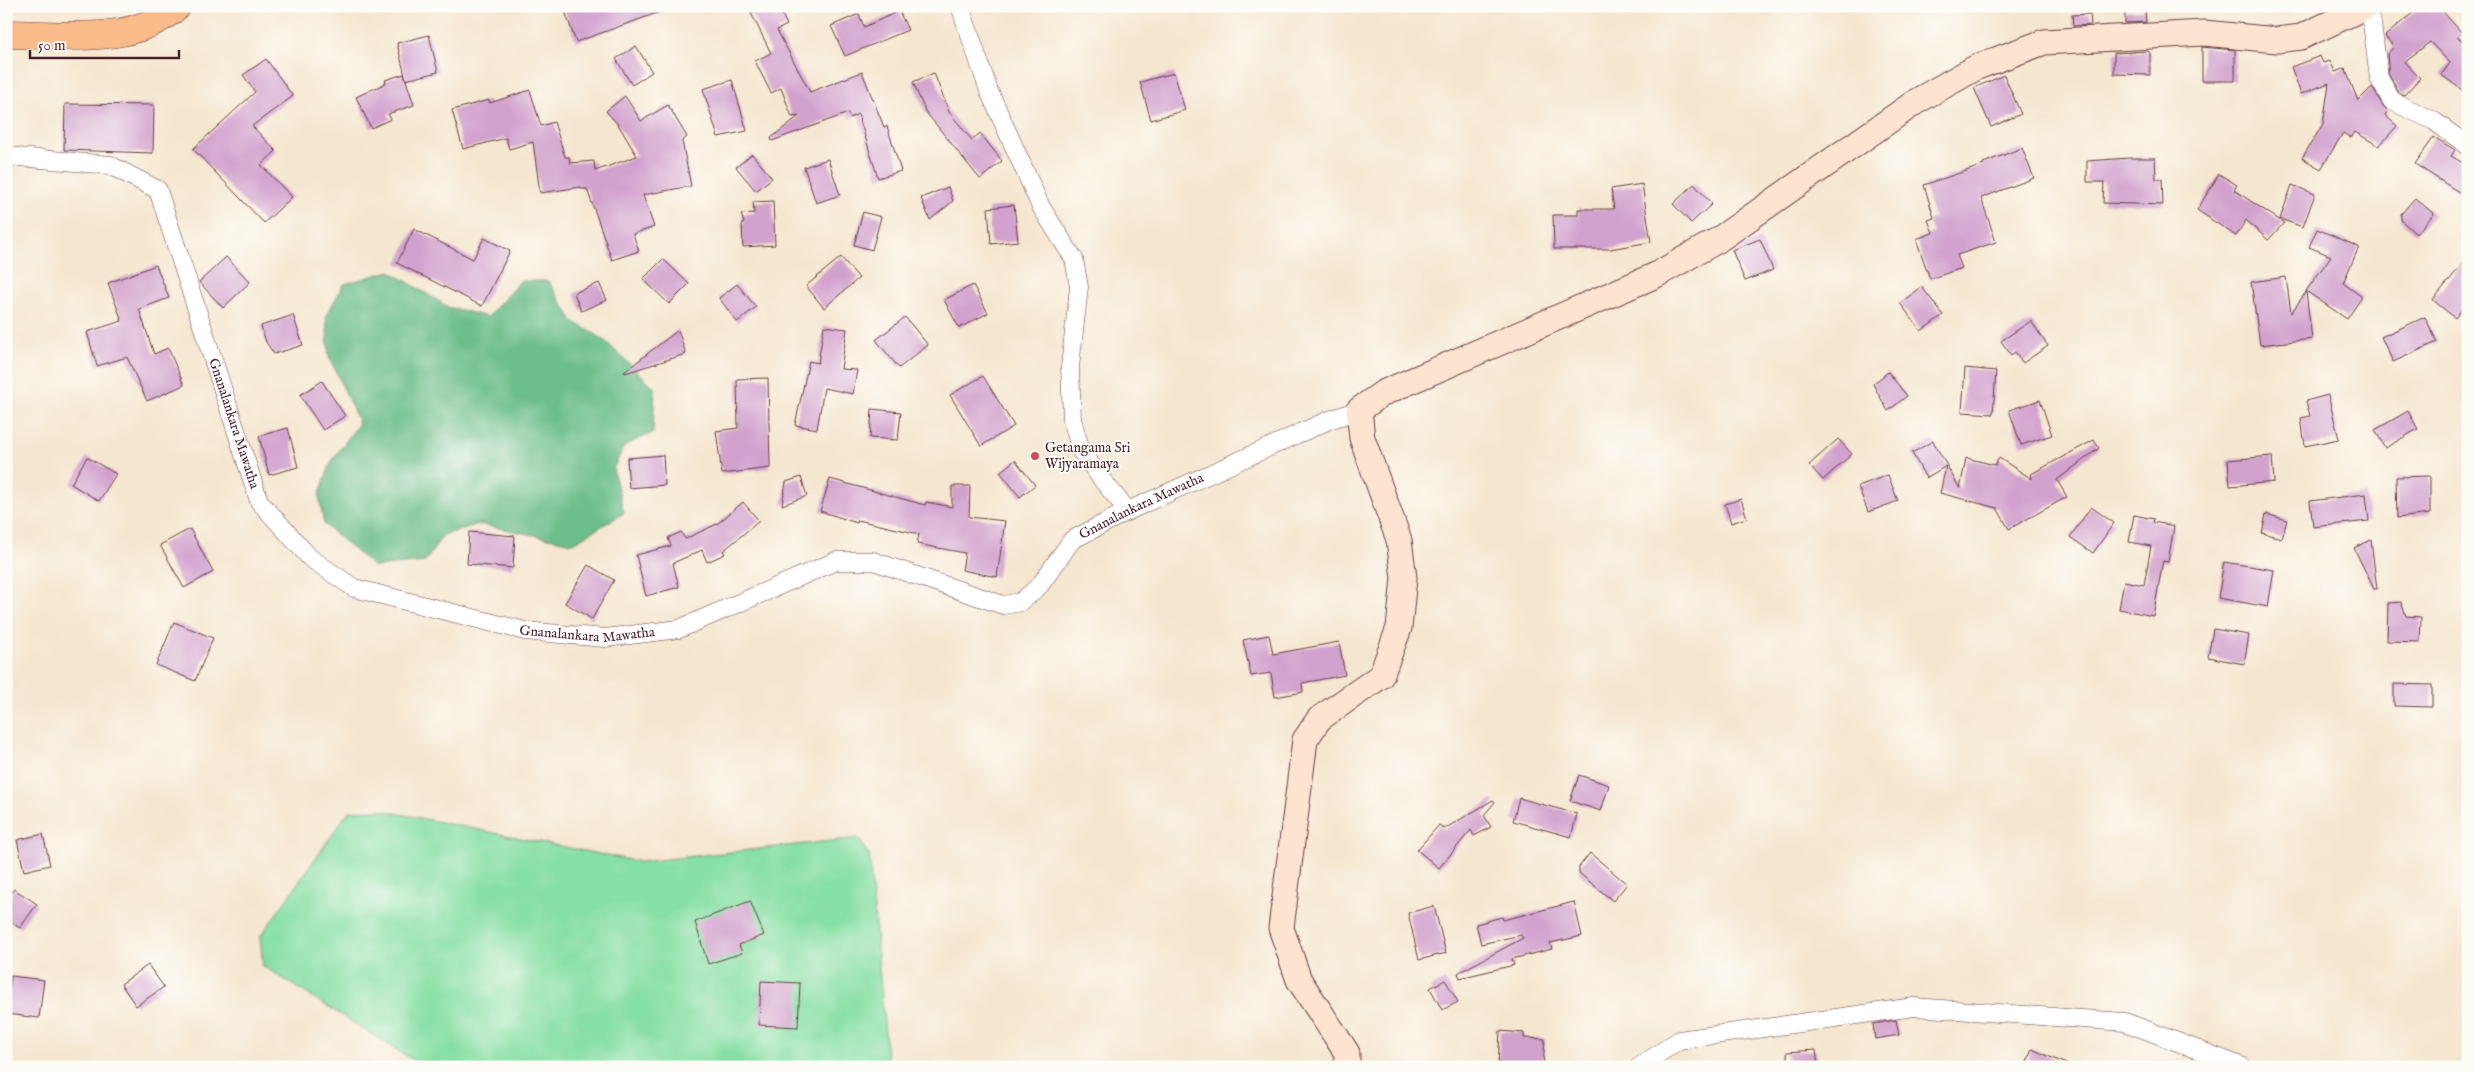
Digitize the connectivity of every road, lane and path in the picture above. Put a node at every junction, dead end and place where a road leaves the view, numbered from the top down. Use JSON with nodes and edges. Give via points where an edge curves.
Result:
{"nodes":[{"id":1,"x":177,"y":6,"type":"edge"},
{"id":2,"x":960,"y":6,"type":"edge"},
{"id":3,"x":2366,"y":7,"type":"edge"},
{"id":4,"x":6,"y":34,"type":"edge"},
{"id":5,"x":2468,"y":146,"type":"edge"},
{"id":6,"x":6,"y":156,"type":"edge"},
{"id":7,"x":1359,"y":410,"type":"junction"},
{"id":8,"x":1128,"y":511,"type":"junction"},
{"id":9,"x":1347,"y":1067,"type":"edge"},
{"id":10,"x":1639,"y":1067,"type":"edge"},
{"id":11,"x":2243,"y":1067,"type":"edge"}],
"edges":[{"from":1,"to":4,"type":"main road","via":[[144,27],[110,35]]},
{"from":2,"to":8,"type":"street","via":[[989,91],[1041,206],[1074,259],[1079,287],[1070,367],[1072,419],[1081,451]]},
{"from":3,"to":5,"type":"street","via":[[2372,24],[2379,78],[2392,101],[2434,121]]},
{"from":3,"to":7,"type":"street","via":[[2301,37],[2277,40],[2204,34],[2044,42],[1977,67],[1917,101],[1718,240],[1656,275],[1383,393]]},
{"from":6,"to":8,"type":"street","name":"Gnanalankara Mawatha","via":[[110,165],[158,190],[259,501],[310,558],[354,588],[525,631],[605,638],[680,629],[836,561],[873,561],[1003,605],[1021,602],[1040,585],[1072,540]]},
{"from":7,"to":8,"type":"street","name":"Gnanalankara Mawatha","via":[[1329,420]]},
{"from":7,"to":9,"type":"street","via":[[1362,438],[1399,540],[1404,578],[1399,628],[1381,676],[1318,720],[1305,740],[1281,928],[1299,980],[1347,1053]]},
{"from":10,"to":11,"type":"street","via":[[1679,1040],[1914,1007],[2125,1022]]}]}
